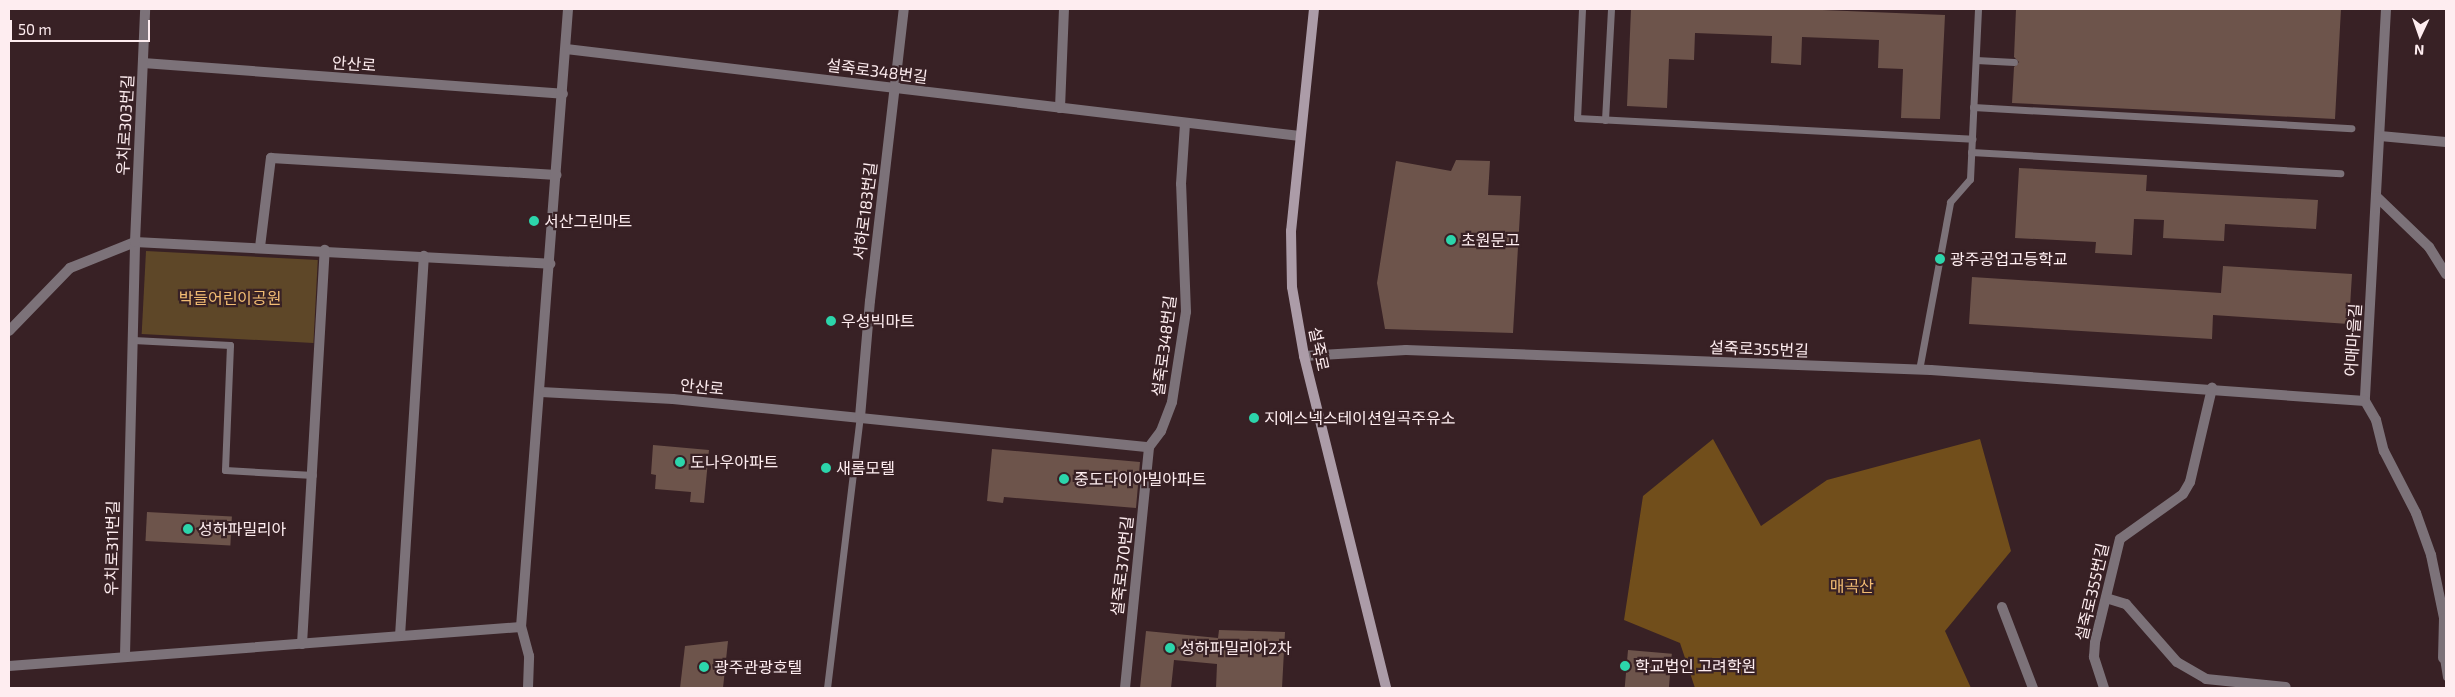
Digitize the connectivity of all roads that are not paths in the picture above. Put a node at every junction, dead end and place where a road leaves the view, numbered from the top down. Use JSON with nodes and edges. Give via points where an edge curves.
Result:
{"nodes":[{"id":1,"x":145,"y":9,"type":"edge"},
{"id":2,"x":568,"y":9,"type":"edge"},
{"id":3,"x":904,"y":9,"type":"edge"},
{"id":4,"x":1064,"y":9,"type":"edge"},
{"id":5,"x":1314,"y":9,"type":"edge"},
{"id":6,"x":1582,"y":9,"type":"edge"},
{"id":7,"x":1611,"y":9,"type":"edge"},
{"id":8,"x":1978,"y":9,"type":"edge"},
{"id":9,"x":2386,"y":9,"type":"edge"},
{"id":10,"x":566,"y":49,"type":"junction"},
{"id":11,"x":1976,"y":60,"type":"junction"},
{"id":12,"x":2014,"y":62,"type":"dead end"},
{"id":13,"x":143,"y":63,"type":"junction"},
{"id":14,"x":894,"y":88,"type":"junction"},
{"id":15,"x":563,"y":94,"type":"junction"},
{"id":16,"x":1060,"y":108,"type":"junction"},
{"id":17,"x":1974,"y":108,"type":"junction"},
{"id":18,"x":1605,"y":120,"type":"junction"},
{"id":19,"x":1185,"y":123,"type":"junction"},
{"id":20,"x":2351,"y":128,"type":"dead end"},
{"id":21,"x":1300,"y":136,"type":"junction"},
{"id":22,"x":2380,"y":136,"type":"junction"},
{"id":23,"x":1972,"y":139,"type":"junction"},
{"id":24,"x":2446,"y":142,"type":"edge"},
{"id":25,"x":1971,"y":152,"type":"junction"},
{"id":26,"x":2340,"y":173,"type":"dead end"},
{"id":27,"x":556,"y":175,"type":"junction"},
{"id":28,"x":2377,"y":197,"type":"junction"},
{"id":29,"x":135,"y":242,"type":"junction"},
{"id":30,"x":260,"y":247,"type":"junction"},
{"id":31,"x":325,"y":250,"type":"junction"},
{"id":32,"x":424,"y":256,"type":"junction"},
{"id":33,"x":550,"y":264,"type":"junction"},
{"id":34,"x":2446,"y":274,"type":"edge"},
{"id":35,"x":9,"y":331,"type":"edge"},
{"id":36,"x":132,"y":340,"type":"junction"},
{"id":37,"x":1304,"y":356,"type":"junction"},
{"id":38,"x":1919,"y":370,"type":"junction"},
{"id":39,"x":2212,"y":388,"type":"junction"},
{"id":40,"x":541,"y":392,"type":"junction"},
{"id":41,"x":2365,"y":401,"type":"junction"},
{"id":42,"x":860,"y":417,"type":"junction"},
{"id":43,"x":130,"y":442,"type":"joint"},
{"id":44,"x":1149,"y":447,"type":"junction"},
{"id":45,"x":313,"y":475,"type":"junction"},
{"id":46,"x":2106,"y":598,"type":"junction"},
{"id":47,"x":2002,"y":607,"type":"dead end"},
{"id":48,"x":522,"y":627,"type":"junction"},
{"id":49,"x":400,"y":636,"type":"junction"},
{"id":50,"x":302,"y":644,"type":"junction"},
{"id":51,"x":125,"y":655,"type":"junction"},
{"id":52,"x":2445,"y":657,"type":"edge"},
{"id":53,"x":9,"y":666,"type":"edge"},
{"id":54,"x":2446,"y":677,"type":"edge"},
{"id":55,"x":2286,"y":687,"type":"dead end"},
{"id":56,"x":528,"y":688,"type":"edge"},
{"id":57,"x":827,"y":688,"type":"edge"},
{"id":58,"x":1125,"y":688,"type":"edge"},
{"id":59,"x":1386,"y":688,"type":"edge"},
{"id":60,"x":2033,"y":688,"type":"edge"},
{"id":61,"x":2104,"y":688,"type":"edge"}],
"edges":[{"from":1,"to":13,"type":"street","name":"우치로303번길"},
{"from":2,"to":10,"type":"street"},
{"from":3,"to":14,"type":"street","name":"서하로183번길"},
{"from":4,"to":16,"type":"street"},
{"from":5,"to":21,"type":"main road","name":"설죽로"},
{"from":6,"to":18,"type":"lane","via":[[1577,118]]},
{"from":7,"to":18,"type":"lane"},
{"from":8,"to":11,"type":"lane"},
{"from":9,"to":22,"type":"street","name":"어매마을길"},
{"from":10,"to":14,"type":"street","name":"설죽로348번길"},
{"from":10,"to":15,"type":"street"},
{"from":11,"to":12,"type":"lane"},
{"from":11,"to":17,"type":"lane"},
{"from":13,"to":15,"type":"street","name":"안산로"},
{"from":13,"to":29,"type":"street","name":"우치로303번길"},
{"from":14,"to":16,"type":"street","name":"설죽로348번길"},
{"from":14,"to":42,"type":"street","name":"서하로183번길"},
{"from":15,"to":27,"type":"street"},
{"from":16,"to":19,"type":"street","name":"설죽로348번길"},
{"from":17,"to":20,"type":"lane"},
{"from":17,"to":23,"type":"lane"},
{"from":18,"to":23,"type":"lane"},
{"from":19,"to":21,"type":"street","name":"설죽로348번길"},
{"from":19,"to":44,"type":"street","name":"설죽로348번길","via":[[1181,184],[1186,312],[1172,402],[1161,431]]},
{"from":21,"to":37,"type":"main road","name":"설죽로","via":[[1291,258],[1292,287]]},
{"from":22,"to":24,"type":"street"},
{"from":22,"to":28,"type":"street","name":"어매마을길"},
{"from":23,"to":25,"type":"lane"},
{"from":25,"to":26,"type":"lane"},
{"from":25,"to":38,"type":"lane","via":[[1970,179],[1950,202]]},
{"from":27,"to":30,"type":"street","via":[[271,158]]},
{"from":27,"to":33,"type":"street"},
{"from":28,"to":34,"type":"street","via":[[2428,247]]},
{"from":28,"to":41,"type":"street","name":"어매마을길"},
{"from":29,"to":30,"type":"street"},
{"from":29,"to":35,"type":"street","via":[[70,268]]},
{"from":29,"to":36,"type":"street","name":"우치로303번길"},
{"from":30,"to":31,"type":"street"},
{"from":31,"to":32,"type":"street"},
{"from":31,"to":45,"type":"street"},
{"from":32,"to":33,"type":"street"},
{"from":32,"to":49,"type":"street"},
{"from":33,"to":40,"type":"street"},
{"from":36,"to":43,"type":"street","name":"우치로303번길"},
{"from":36,"to":45,"type":"lane","via":[[230,345],[225,470]]},
{"from":37,"to":38,"type":"street","name":"설죽로355번길","via":[[1406,350]]},
{"from":37,"to":59,"type":"main road","name":"설죽로","via":[[1368,603]]},
{"from":38,"to":39,"type":"street","name":"설죽로355번길"},
{"from":39,"to":41,"type":"street","name":"설죽로355번길"},
{"from":39,"to":46,"type":"street","name":"설죽로355번길","via":[[2190,482],[2183,494],[2120,539]]},
{"from":40,"to":42,"type":"street","name":"안산로","via":[[673,399]]},
{"from":40,"to":48,"type":"street"},
{"from":41,"to":52,"type":"street","name":"어매마을길","via":[[2376,420],[2384,451],[2416,513],[2431,555],[2444,618]]},
{"from":42,"to":44,"type":"street"},
{"from":42,"to":57,"type":"lane","name":"서하로183번길"},
{"from":43,"to":51,"type":"street","name":"우치로311번길"},
{"from":44,"to":58,"type":"street","name":"설죽로370번길"},
{"from":45,"to":50,"type":"street"},
{"from":46,"to":55,"type":"street","via":[[2126,604],[2177,662],[2206,679]]},
{"from":46,"to":61,"type":"street","name":"설죽로355번길","via":[[2094,657]]},
{"from":47,"to":60,"type":"street"},
{"from":48,"to":49,"type":"street"},
{"from":48,"to":56,"type":"street","via":[[529,656]]},
{"from":49,"to":50,"type":"street"},
{"from":50,"to":51,"type":"street"},
{"from":51,"to":53,"type":"street"},
{"from":52,"to":54,"type":"lane","name":"어매마을길"}]}
